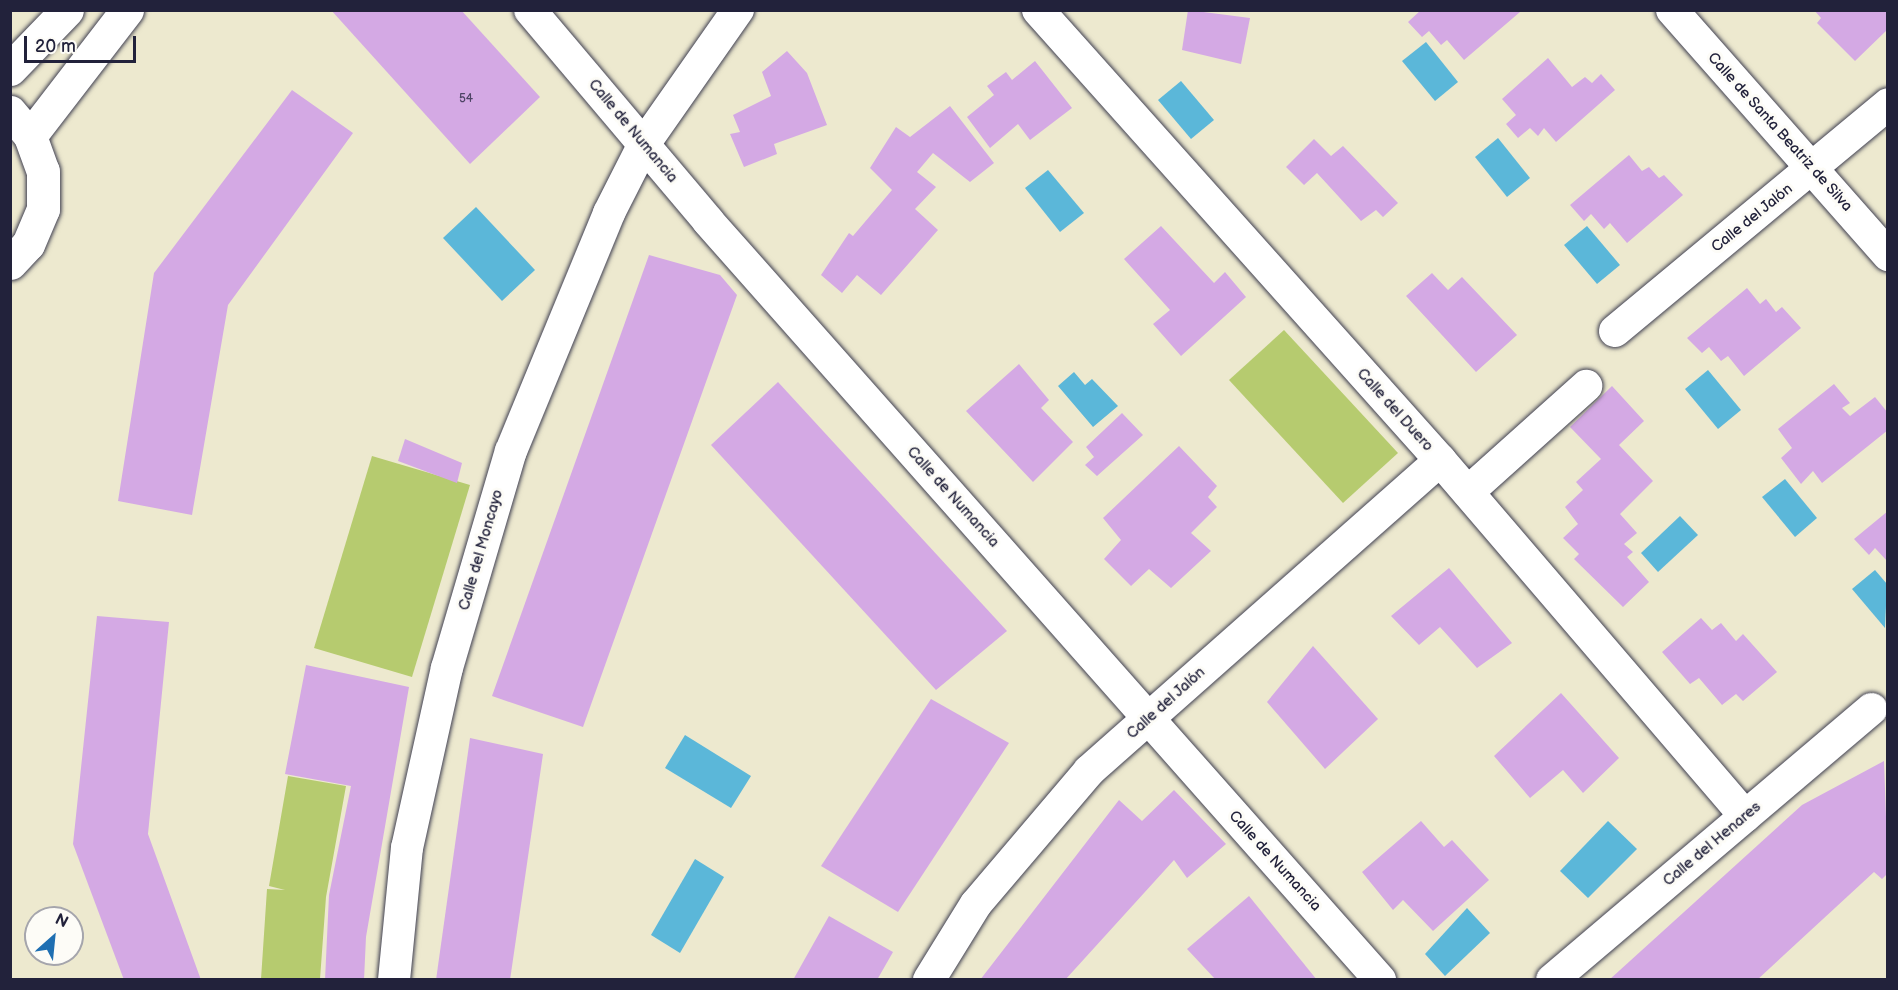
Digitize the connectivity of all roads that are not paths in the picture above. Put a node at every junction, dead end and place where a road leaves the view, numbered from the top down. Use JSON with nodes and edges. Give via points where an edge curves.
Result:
{"nodes":[{"id":1,"x":67,"y":10,"type":"edge"},
{"id":2,"x":128,"y":10,"type":"edge"},
{"id":3,"x":530,"y":10,"type":"edge"},
{"id":4,"x":738,"y":10,"type":"edge"},
{"id":5,"x":1038,"y":10,"type":"edge"},
{"id":6,"x":1672,"y":10,"type":"edge"},
{"id":7,"x":10,"y":69,"type":"edge"},
{"id":8,"x":1887,"y":104,"type":"edge"},
{"id":9,"x":20,"y":124,"type":"edge"},
{"id":10,"x":645,"y":144,"type":"junction"},
{"id":11,"x":1814,"y":167,"type":"junction"},
{"id":12,"x":1887,"y":255,"type":"edge"},
{"id":13,"x":10,"y":263,"type":"edge"},
{"id":14,"x":1615,"y":331,"type":"dead end"},
{"id":15,"x":1586,"y":386,"type":"dead end"},
{"id":16,"x":1440,"y":460,"type":"junction"},
{"id":17,"x":1467,"y":492,"type":"junction"},
{"id":18,"x":1871,"y":709,"type":"dead end"},
{"id":19,"x":1149,"y":718,"type":"junction"},
{"id":20,"x":1745,"y":816,"type":"junction"},
{"id":21,"x":394,"y":980,"type":"edge"},
{"id":22,"x":929,"y":980,"type":"edge"},
{"id":23,"x":1380,"y":980,"type":"edge"},
{"id":24,"x":1552,"y":980,"type":"edge"}],
"edges":[{"from":1,"to":7,"type":"street"},
{"from":2,"to":9,"type":"street"},
{"from":3,"to":10,"type":"street","name":"Calle de Numancia"},
{"from":4,"to":10,"type":"street","name":"Calle del Moncayo"},
{"from":5,"to":16,"type":"street","name":"Calle del Duero"},
{"from":6,"to":11,"type":"street","name":"Calle de Santa Beatriz de Silva"},
{"from":8,"to":11,"type":"street","name":"Calle del Jalón"},
{"from":9,"to":13,"type":"street","via":[[44,171],[43,209],[28,244]]},
{"from":10,"to":19,"type":"street","name":"Calle de Numancia"},
{"from":10,"to":21,"type":"street","name":"Calle del Moncayo","via":[[609,213],[511,451],[447,668],[406,848]]},
{"from":11,"to":12,"type":"street","name":"Calle de Santa Beatriz de Silva"},
{"from":11,"to":14,"type":"street","name":"Calle del Jalón"},
{"from":15,"to":17,"type":"street"},
{"from":16,"to":17,"type":"street","name":"Calle del Duero"},
{"from":16,"to":19,"type":"street","name":"Calle del Jalón"},
{"from":17,"to":20,"type":"street","name":"Calle del Duero"},
{"from":18,"to":20,"type":"street","name":"Calle del Henares"},
{"from":19,"to":22,"type":"street","name":"Calle del Jalón","via":[[1089,771],[975,903]]},
{"from":19,"to":23,"type":"street","name":"Calle de Numancia"},
{"from":20,"to":24,"type":"street","name":"Calle del Henares"}]}
